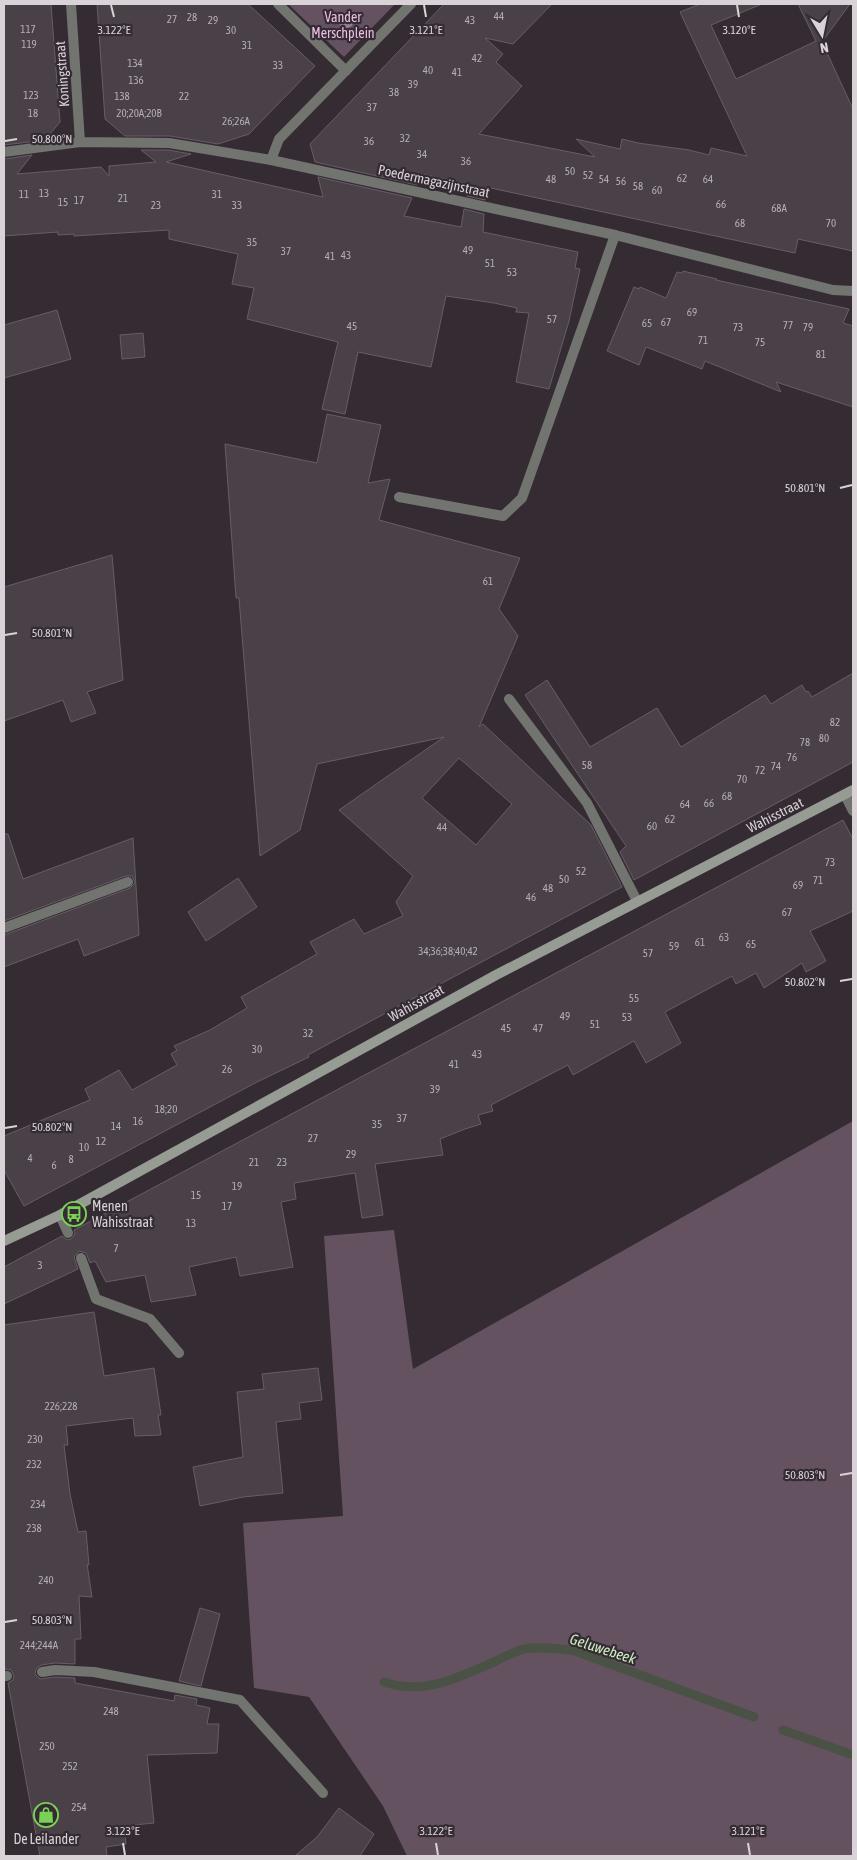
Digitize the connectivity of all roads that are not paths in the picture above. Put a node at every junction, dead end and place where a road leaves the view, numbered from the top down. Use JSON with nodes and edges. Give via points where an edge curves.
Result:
{"nodes":[{"id":1,"x":71,"y":4,"type":"edge"},
{"id":2,"x":278,"y":4,"type":"edge"},
{"id":3,"x":411,"y":4,"type":"edge"},
{"id":4,"x":346,"y":70,"type":"junction"},
{"id":5,"x":80,"y":142,"type":"junction"},
{"id":6,"x":4,"y":152,"type":"edge"},
{"id":7,"x":271,"y":160,"type":"junction"},
{"id":8,"x":615,"y":235,"type":"junction"},
{"id":9,"x":853,"y":290,"type":"edge"},
{"id":10,"x":399,"y":497,"type":"dead end"},
{"id":11,"x":509,"y":700,"type":"dead end"},
{"id":12,"x":849,"y":792,"type":"edge"},
{"id":13,"x":853,"y":811,"type":"edge"},
{"id":14,"x":128,"y":882,"type":"dead end"},
{"id":15,"x":637,"y":901,"type":"junction"},
{"id":16,"x":4,"y":928,"type":"edge"},
{"id":17,"x":60,"y":1215,"type":"junction"},
{"id":18,"x":68,"y":1233,"type":"dead end"},
{"id":19,"x":4,"y":1241,"type":"edge"},
{"id":20,"x":81,"y":1258,"type":"dead end"},
{"id":21,"x":179,"y":1353,"type":"dead end"},
{"id":22,"x":42,"y":1672,"type":"dead end"},
{"id":23,"x":324,"y":1793,"type":"dead end"}],
"edges":[{"from":1,"to":5,"type":"street","name":"Koningstraat"},
{"from":2,"to":4,"type":"street"},
{"from":3,"to":4,"type":"street"},
{"from":4,"to":7,"type":"street","via":[[279,139]]},
{"from":5,"to":6,"type":"street","name":"Poedermagazijnstraat"},
{"from":5,"to":7,"type":"street","name":"Poedermagazijnstraat","via":[[169,143]]},
{"from":7,"to":8,"type":"street","name":"Poedermagazijnstraat"},
{"from":8,"to":9,"type":"street","name":"Poedermagazijnstraat","via":[[833,290]]},
{"from":8,"to":10,"type":"street","via":[[522,498],[503,516]]},
{"from":11,"to":15,"type":"street","via":[[587,803]]},
{"from":12,"to":13,"type":"street","name":"Wahisstraat"},
{"from":12,"to":15,"type":"street","name":"Wahisstraat"},
{"from":14,"to":16,"type":"street"},
{"from":15,"to":17,"type":"street","name":"Wahisstraat"},
{"from":17,"to":18,"type":"street"},
{"from":17,"to":19,"type":"street","name":"Wahisstraat"},
{"from":20,"to":21,"type":"street","via":[[96,1299],[150,1319]]},
{"from":22,"to":23,"type":"street","via":[[94,1672],[240,1700]]}]}
